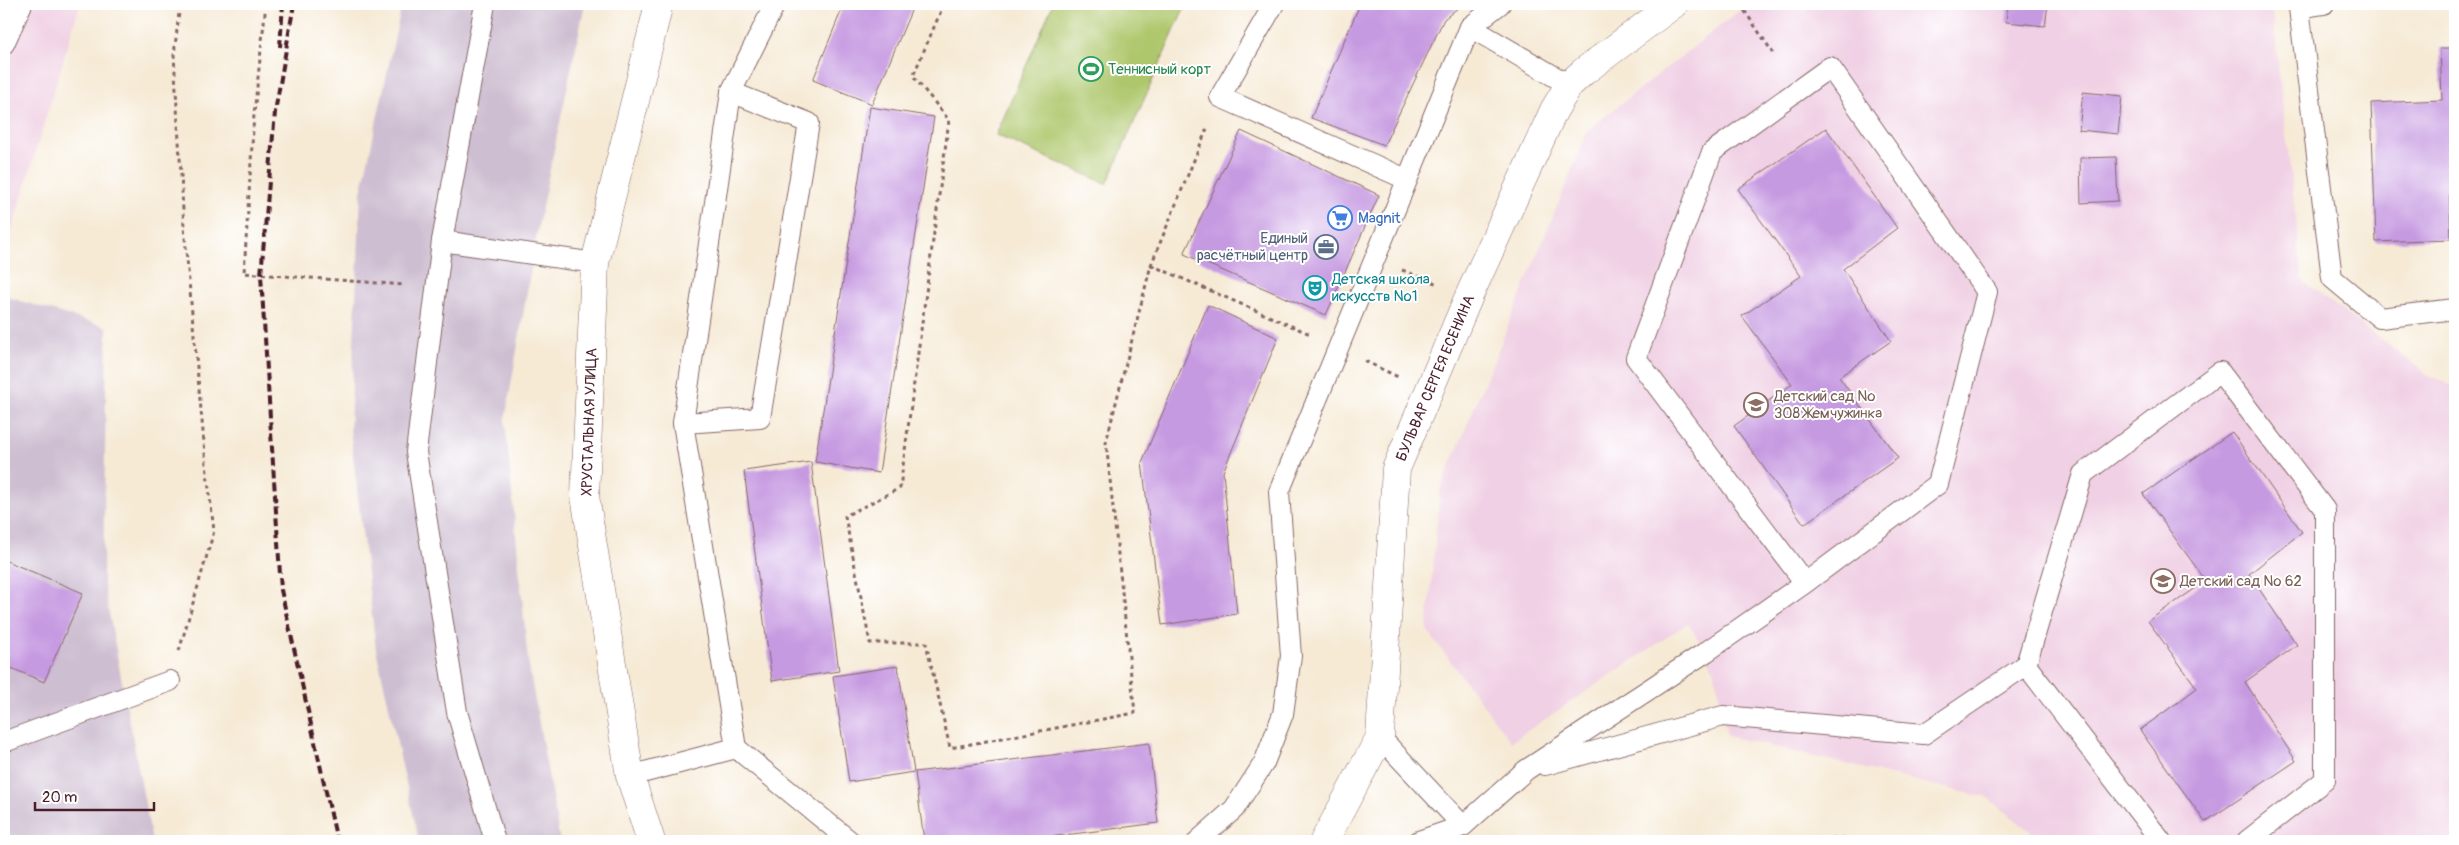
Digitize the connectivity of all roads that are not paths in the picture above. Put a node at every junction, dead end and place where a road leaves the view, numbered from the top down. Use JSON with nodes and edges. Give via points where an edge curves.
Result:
{"nodes":[{"id":1,"x":22,"y":4,"type":"edge"},
{"id":2,"x":485,"y":4,"type":"edge"},
{"id":3,"x":659,"y":4,"type":"edge"},
{"id":4,"x":776,"y":4,"type":"edge"},
{"id":5,"x":1274,"y":4,"type":"edge"},
{"id":6,"x":1500,"y":4,"type":"edge"},
{"id":7,"x":1674,"y":4,"type":"edge"},
{"id":8,"x":2324,"y":4,"type":"edge"},
{"id":9,"x":1470,"y":27,"type":"junction"},
{"id":10,"x":4,"y":44,"type":"edge"},
{"id":11,"x":1568,"y":86,"type":"junction"},
{"id":12,"x":731,"y":92,"type":"junction"},
{"id":13,"x":1406,"y":179,"type":"junction"},
{"id":14,"x":442,"y":241,"type":"junction"},
{"id":15,"x":595,"y":263,"type":"junction"},
{"id":16,"x":2455,"y":309,"type":"edge"},
{"id":17,"x":683,"y":423,"type":"junction"},
{"id":18,"x":1805,"y":583,"type":"junction"},
{"id":19,"x":2026,"y":665,"type":"junction"},
{"id":20,"x":170,"y":681,"type":"road end"},
{"id":21,"x":1380,"y":737,"type":"junction"},
{"id":22,"x":4,"y":742,"type":"edge"},
{"id":23,"x":736,"y":748,"type":"junction"},
{"id":24,"x":1526,"y":770,"type":"junction"},
{"id":25,"x":630,"y":776,"type":"junction"},
{"id":26,"x":1463,"y":826,"type":"junction"},
{"id":27,"x":495,"y":841,"type":"edge"},
{"id":28,"x":651,"y":841,"type":"edge"},
{"id":29,"x":850,"y":841,"type":"edge"},
{"id":30,"x":1198,"y":841,"type":"edge"},
{"id":31,"x":1324,"y":841,"type":"edge"},
{"id":32,"x":1419,"y":841,"type":"edge"},
{"id":33,"x":2160,"y":841,"type":"edge"},
{"id":34,"x":2247,"y":841,"type":"edge"}],
"edges":[{"from":1,"to":10,"type":"lane"},
{"from":2,"to":14,"type":"lane"},
{"from":3,"to":15,"type":"street","name":"ХРУСТАЛЬНАЯ УЛИЦА"},
{"from":4,"to":12,"type":"lane"},
{"from":5,"to":13,"type":"lane","via":[[1220,97]]},
{"from":6,"to":9,"type":"lane"},
{"from":7,"to":11,"type":"street","name":"БУЛЬВАР СЕРГЕЯ ЕСЕНИНА","via":[[1582,72]]},
{"from":8,"to":16,"type":"lane","via":[[2299,8],[2332,278],[2380,318]]},
{"from":9,"to":11,"type":"lane"},
{"from":9,"to":13,"type":"lane"},
{"from":11,"to":21,"type":"street","name":"БУЛЬВАР СЕРГЕЯ ЕСЕНИНА","via":[[1469,296],[1396,469]]},
{"from":12,"to":17,"type":"lane"},
{"from":12,"to":17,"type":"lane","via":[[809,123],[760,418]]},
{"from":13,"to":30,"type":"lane","via":[[1279,492],[1291,656],[1283,714],[1264,763],[1239,801]]},
{"from":14,"to":15,"type":"lane"},
{"from":14,"to":27,"type":"lane","via":[[416,452],[457,712]]},
{"from":15,"to":25,"type":"street","name":"ХРУСТАЛЬНАЯ УЛИЦА","via":[[585,496]]},
{"from":17,"to":23,"type":"lane"},
{"from":18,"to":18,"type":"lane","via":[[1636,358],[1712,152],[1830,67],[1988,292],[1938,484]]},
{"from":18,"to":24,"type":"lane"},
{"from":19,"to":24,"type":"lane","via":[[1924,734],[1723,716]]},
{"from":19,"to":33,"type":"lane"},
{"from":19,"to":34,"type":"lane","via":[[2083,474],[2220,372],[2326,510],[2325,780]]},
{"from":20,"to":22,"type":"lane"},
{"from":21,"to":26,"type":"lane"},
{"from":21,"to":31,"type":"street","name":"БУЛЬВАР СЕРГЕЯ ЕСЕНИНА"},
{"from":23,"to":25,"type":"lane"},
{"from":23,"to":29,"type":"lane"},
{"from":24,"to":26,"type":"lane"},
{"from":25,"to":28,"type":"street","name":"ХРУСТАЛЬНАЯ УЛИЦА"},
{"from":26,"to":32,"type":"lane"}]}
